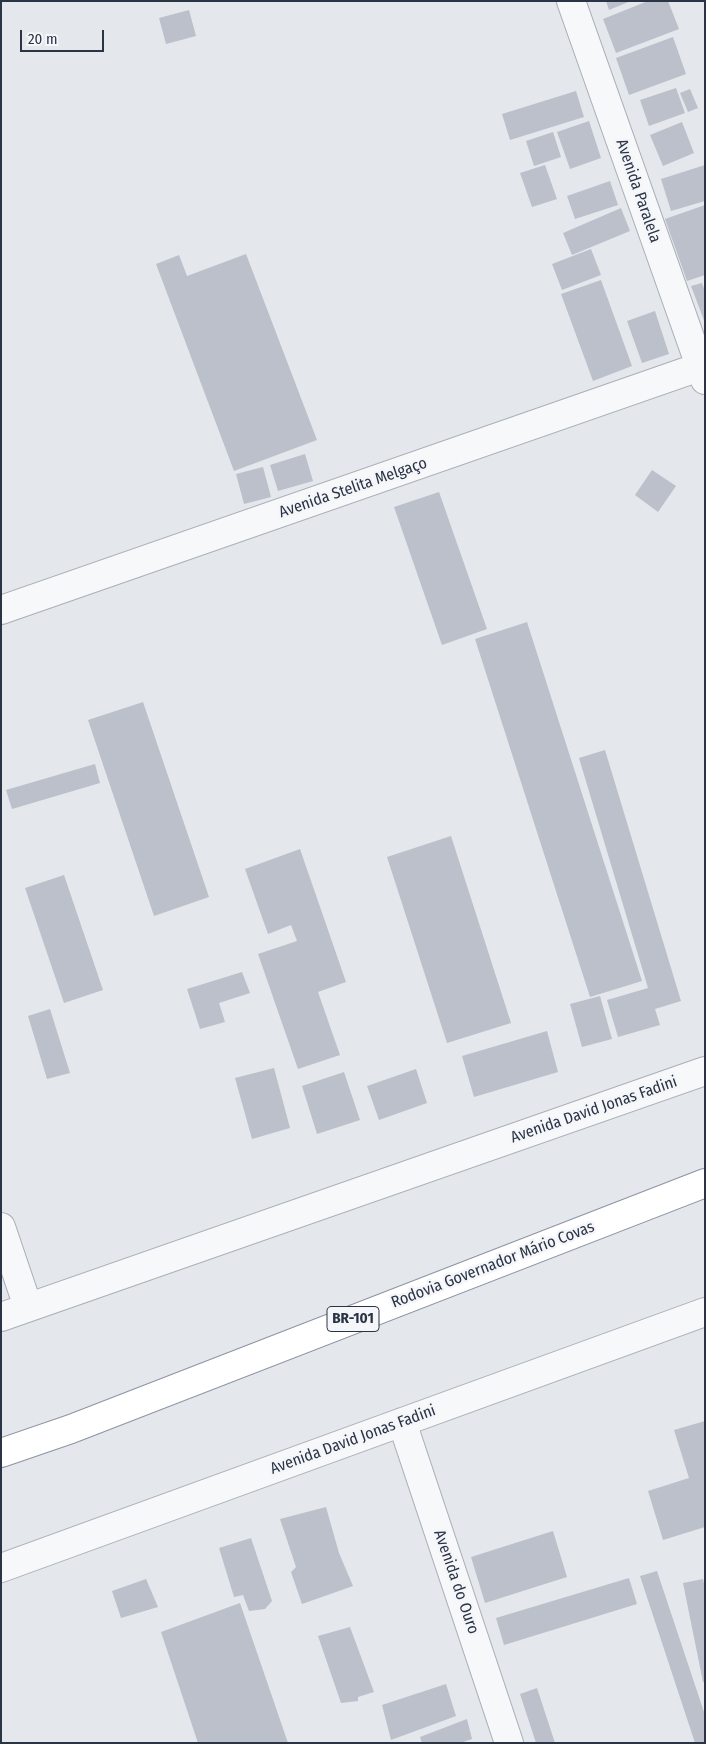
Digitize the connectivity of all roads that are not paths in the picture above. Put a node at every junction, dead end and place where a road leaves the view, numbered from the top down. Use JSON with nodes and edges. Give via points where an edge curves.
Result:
{"nodes":[{"id":1,"x":571,"y":1,"type":"edge"},
{"id":2,"x":703,"y":371,"type":"edge"},
{"id":3,"x":1,"y":610,"type":"edge"},
{"id":4,"x":705,"y":1071,"type":"edge"},
{"id":5,"x":705,"y":1182,"type":"edge"},
{"id":6,"x":1,"y":1227,"type":"edge"},
{"id":7,"x":28,"y":1307,"type":"junction"},
{"id":8,"x":705,"y":1312,"type":"edge"},
{"id":9,"x":1,"y":1317,"type":"edge"},
{"id":10,"x":402,"y":1422,"type":"junction"},
{"id":11,"x":1,"y":1453,"type":"edge"},
{"id":12,"x":1,"y":1568,"type":"edge"},
{"id":13,"x":509,"y":1743,"type":"edge"}],
"edges":[{"from":1,"to":2,"type":"street","name":"Avenida Paralela"},
{"from":2,"to":3,"type":"street","name":"Avenida Stelita Melgaço"},
{"from":4,"to":7,"type":"street","name":"Avenida David Jonas Fadini"},
{"from":5,"to":11,"type":"highway","name":"Rodovia Governador Mário Covas","number":"BR-101"},
{"from":6,"to":7,"type":"street"},
{"from":7,"to":9,"type":"street","name":"Avenida David Jonas Fadini"},
{"from":8,"to":10,"type":"street","name":"Avenida David Jonas Fadini"},
{"from":10,"to":12,"type":"street","name":"Avenida David Jonas Fadini"},
{"from":10,"to":13,"type":"street","name":"Avenida do Ouro"}]}
